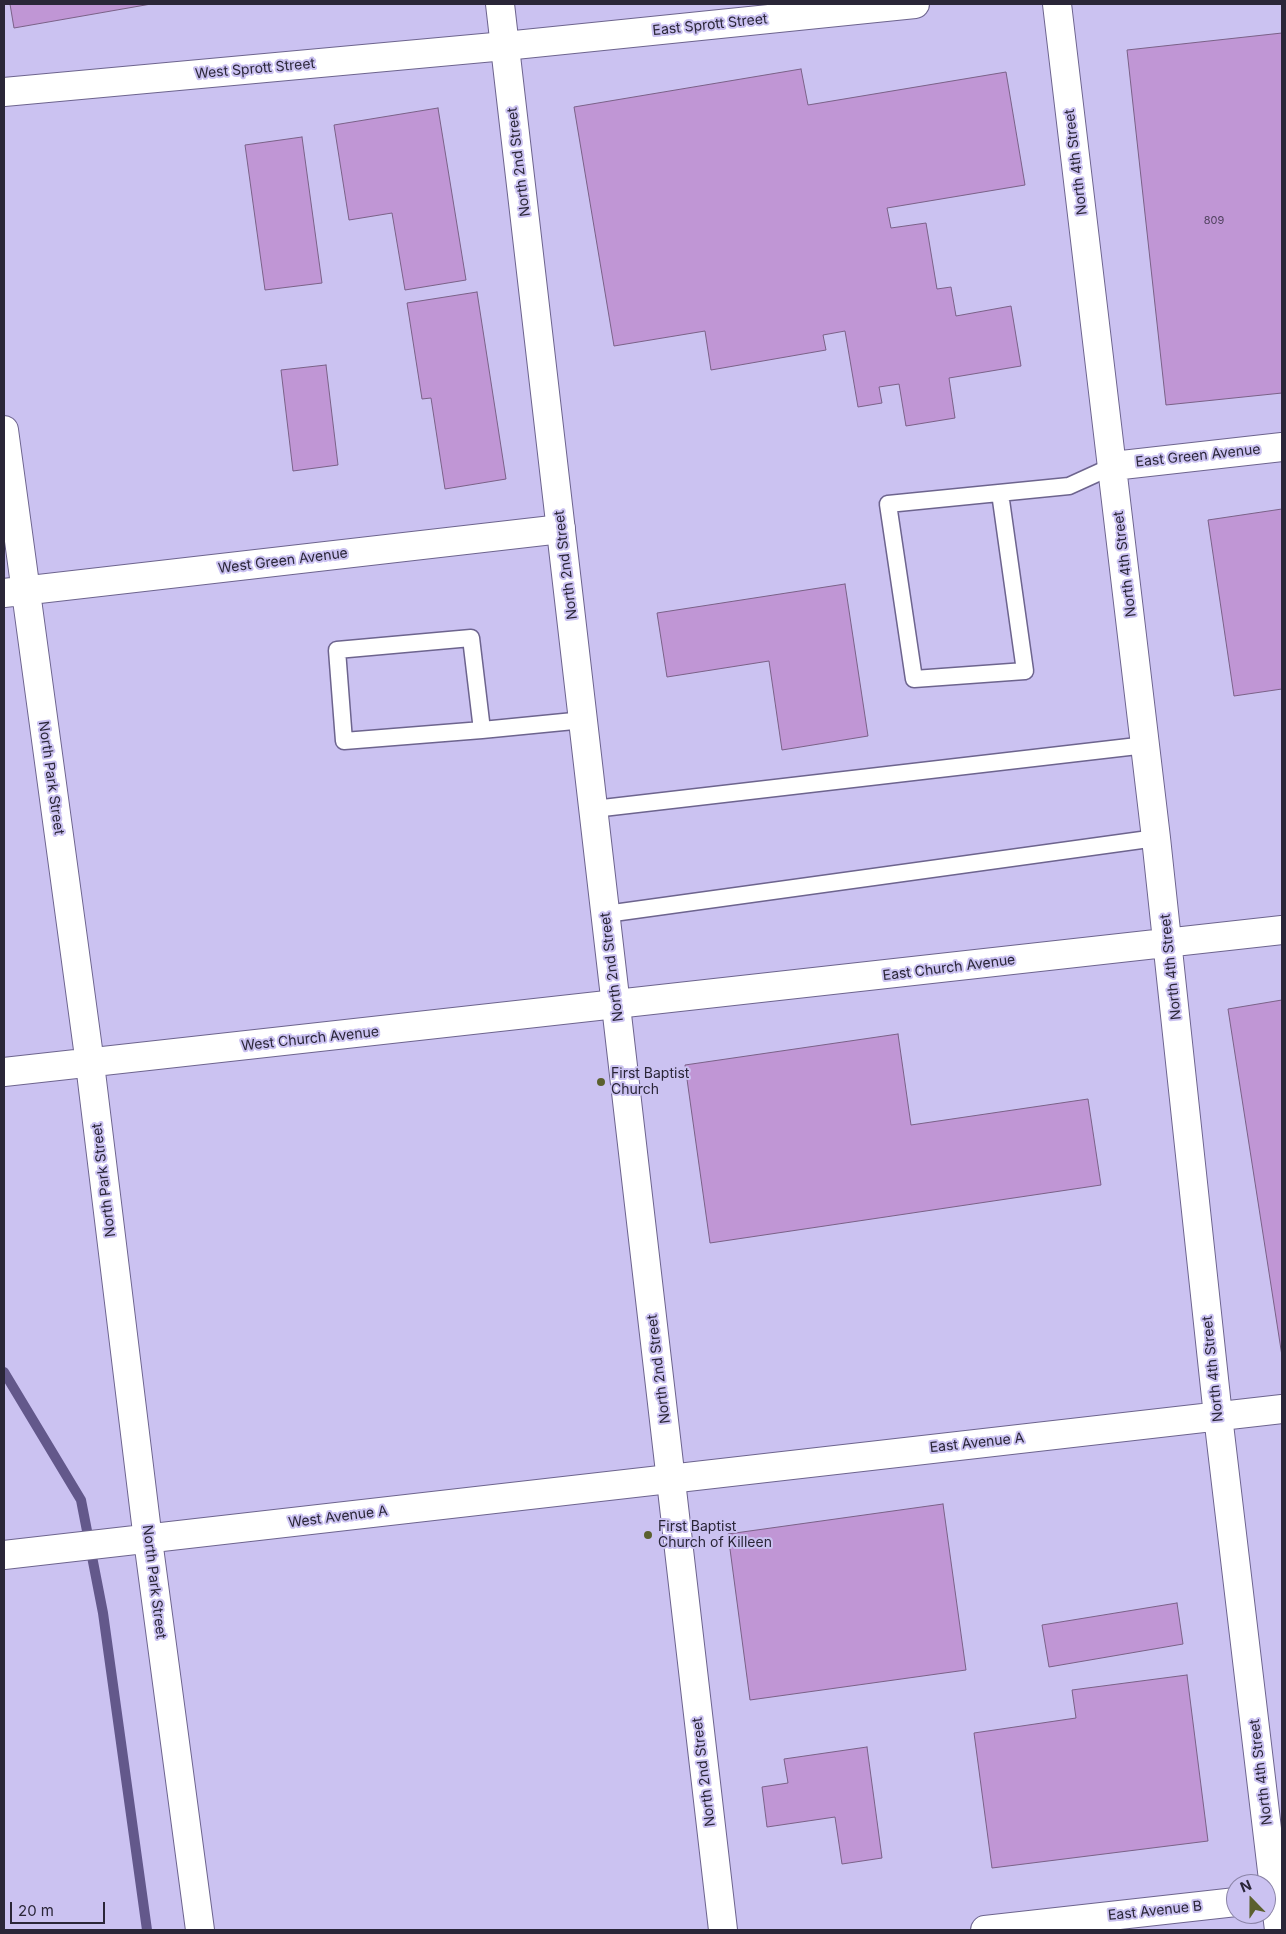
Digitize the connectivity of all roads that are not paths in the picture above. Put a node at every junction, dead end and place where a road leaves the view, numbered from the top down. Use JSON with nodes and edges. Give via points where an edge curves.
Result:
{"nodes":[{"id":1,"x":500,"y":4,"type":"edge"},
{"id":2,"x":915,"y":4,"type":"edge"},
{"id":3,"x":1057,"y":4,"type":"edge"},
{"id":4,"x":505,"y":46,"type":"junction"},
{"id":5,"x":4,"y":92,"type":"edge"},
{"id":6,"x":4,"y":430,"type":"edge"},
{"id":7,"x":1282,"y":447,"type":"edge"},
{"id":8,"x":1113,"y":466,"type":"junction"},
{"id":9,"x":1000,"y":493,"type":"junction"},
{"id":10,"x":561,"y":529,"type":"junction"},
{"id":11,"x":14,"y":592,"type":"edge"},
{"id":12,"x":584,"y":720,"type":"junction"},
{"id":13,"x":482,"y":730,"type":"junction"},
{"id":14,"x":1146,"y":745,"type":"junction"},
{"id":15,"x":594,"y":809,"type":"junction"},
{"id":16,"x":1156,"y":838,"type":"junction"},
{"id":17,"x":606,"y":914,"type":"junction"},
{"id":18,"x":1282,"y":930,"type":"edge"},
{"id":19,"x":1168,"y":943,"type":"junction"},
{"id":20,"x":617,"y":1006,"type":"junction"},
{"id":21,"x":90,"y":1064,"type":"junction"},
{"id":22,"x":4,"y":1072,"type":"edge"},
{"id":23,"x":1282,"y":1409,"type":"edge"},
{"id":24,"x":1218,"y":1416,"type":"junction"},
{"id":25,"x":671,"y":1477,"type":"junction"},
{"id":26,"x":136,"y":1541,"type":"junction"},
{"id":27,"x":4,"y":1555,"type":"edge"},
{"id":28,"x":1272,"y":1874,"type":"edge"},
{"id":29,"x":1226,"y":1903,"type":"edge"},
{"id":30,"x":1276,"y":1906,"type":"edge"},
{"id":31,"x":200,"y":1930,"type":"edge"},
{"id":32,"x":723,"y":1930,"type":"edge"},
{"id":33,"x":985,"y":1930,"type":"edge"},
{"id":34,"x":1279,"y":1930,"type":"edge"}],
"edges":[{"from":1,"to":4,"type":"street","name":"North 2nd Street"},
{"from":2,"to":4,"type":"street","name":"East Sprott Street"},
{"from":3,"to":8,"type":"street","name":"North 4th Street"},
{"from":4,"to":5,"type":"street","name":"West Sprott Street"},
{"from":4,"to":10,"type":"street","name":"North 2nd Street"},
{"from":6,"to":11,"type":"street","name":"North Park Street"},
{"from":7,"to":8,"type":"street","name":"East Green Avenue"},
{"from":8,"to":9,"type":"lane","via":[[1069,486]]},
{"from":8,"to":14,"type":"street","name":"North 4th Street"},
{"from":9,"to":9,"type":"lane","via":[[888,504],[914,679],[1025,671]]},
{"from":10,"to":11,"type":"street","name":"West Green Avenue"},
{"from":10,"to":12,"type":"street","name":"North 2nd Street"},
{"from":11,"to":21,"type":"street","name":"North Park Street"},
{"from":12,"to":13,"type":"lane"},
{"from":12,"to":15,"type":"street","name":"North 2nd Street"},
{"from":13,"to":13,"type":"lane","via":[[344,741],[338,650],[472,638]]},
{"from":14,"to":15,"type":"lane"},
{"from":14,"to":16,"type":"street","name":"North 4th Street"},
{"from":15,"to":17,"type":"street","name":"North 2nd Street"},
{"from":16,"to":17,"type":"lane"},
{"from":16,"to":19,"type":"street","name":"North 4th Street"},
{"from":17,"to":20,"type":"street","name":"North 2nd Street"},
{"from":18,"to":19,"type":"street","name":"East Church Avenue"},
{"from":19,"to":20,"type":"street","name":"East Church Avenue"},
{"from":19,"to":24,"type":"street","name":"North 4th Street"},
{"from":20,"to":21,"type":"street","name":"West Church Avenue"},
{"from":20,"to":25,"type":"street","name":"North 2nd Street"},
{"from":21,"to":22,"type":"street","name":"West Church Avenue"},
{"from":21,"to":26,"type":"street","name":"North Park Street"},
{"from":23,"to":24,"type":"street","name":"East Avenue A"},
{"from":24,"to":25,"type":"street","name":"East Avenue A"},
{"from":24,"to":28,"type":"street","name":"North 4th Street"},
{"from":25,"to":26,"type":"street","name":"West Avenue A"},
{"from":25,"to":32,"type":"street","name":"North 2nd Street"},
{"from":26,"to":27,"type":"street","name":"West Avenue A"},
{"from":26,"to":31,"type":"street","name":"North Park Street"},
{"from":29,"to":33,"type":"street","name":"East Avenue B"},
{"from":30,"to":34,"type":"street","name":"North 4th Street"}]}
